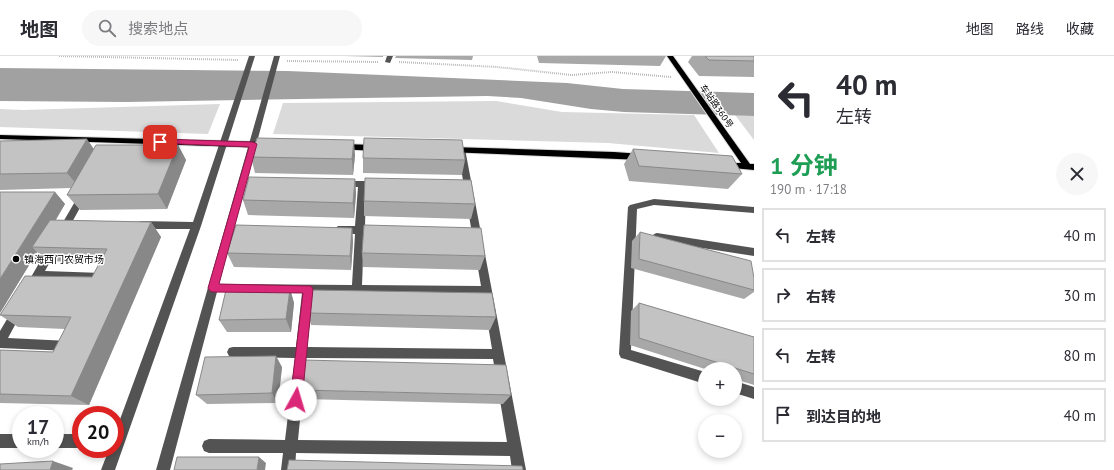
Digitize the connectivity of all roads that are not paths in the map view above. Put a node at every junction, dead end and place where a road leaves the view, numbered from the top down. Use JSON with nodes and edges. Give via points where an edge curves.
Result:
{"nodes":[{"id":1,"x":670,"y":56,"type":"edge"},
{"id":2,"x":252,"y":58,"type":"edge"},
{"id":3,"x":277,"y":58,"type":"edge"},
{"id":4,"x":1,"y":138,"type":"edge"},
{"id":5,"x":114,"y":140,"type":"junction"},
{"id":6,"x":223,"y":143,"type":"junction"},
{"id":7,"x":253,"y":144,"type":"junction"},
{"id":8,"x":276,"y":145,"type":"edge"},
{"id":9,"x":330,"y":147,"type":"edge"},
{"id":10,"x":385,"y":148,"type":"edge"},
{"id":11,"x":439,"y":150,"type":"edge"},
{"id":12,"x":462,"y":150,"type":"junction"},
{"id":13,"x":106,"y":153,"type":"edge"},
{"id":14,"x":654,"y":158,"type":"edge"},
{"id":15,"x":717,"y":164,"type":"edge"},
{"id":16,"x":752,"y":169,"type":"edge"},
{"id":17,"x":331,"y":184,"type":"edge"},
{"id":18,"x":362,"y":184,"type":"junction"},
{"id":19,"x":385,"y":184,"type":"edge"},
{"id":20,"x":88,"y":186,"type":"edge"},
{"id":21,"x":754,"y":210,"type":"edge"},
{"id":22,"x":127,"y":225,"type":"edge"},
{"id":23,"x":196,"y":226,"type":"junction"},
{"id":24,"x":329,"y":230,"type":"edge"},
{"id":25,"x":360,"y":230,"type":"junction"},
{"id":26,"x":383,"y":230,"type":"edge"},
{"id":27,"x":639,"y":235,"type":"junction"},
{"id":28,"x":754,"y":252,"type":"edge"},
{"id":29,"x":38,"y":275,"type":"junction"},
{"id":30,"x":102,"y":278,"type":"edge"},
{"id":31,"x":213,"y":288,"type":"junction"},
{"id":32,"x":308,"y":289,"type":"junction"},
{"id":33,"x":357,"y":290,"type":"junction"},
{"id":34,"x":487,"y":291,"type":"junction"},
{"id":35,"x":0,"y":342,"type":"edge"},
{"id":36,"x":71,"y":346,"type":"edge"},
{"id":37,"x":233,"y":352,"type":"dead end"},
{"id":38,"x":301,"y":352,"type":"junction"},
{"id":39,"x":498,"y":354,"type":"junction"},
{"id":40,"x":698,"y":376,"type":"edge"},
{"id":41,"x":742,"y":389,"type":"edge"},
{"id":42,"x":754,"y":393,"type":"edge"},
{"id":43,"x":124,"y":421,"type":"edge"},
{"id":44,"x":0,"y":441,"type":"edge"},
{"id":45,"x":12,"y":441,"type":"edge"},
{"id":46,"x":208,"y":446,"type":"dead end"},
{"id":47,"x":291,"y":447,"type":"junction"},
{"id":48,"x":515,"y":449,"type":"junction"},
{"id":49,"x":112,"y":458,"type":"edge"},
{"id":50,"x":108,"y":470,"type":"edge"},
{"id":51,"x":163,"y":470,"type":"edge"},
{"id":52,"x":288,"y":470,"type":"edge"},
{"id":53,"x":519,"y":470,"type":"edge"}],
"edges":[{"from":1,"to":16,"type":"main road","name":"车站路360号"},
{"from":2,"to":6,"type":"street"},
{"from":3,"to":7,"type":"street"},
{"from":4,"to":5,"type":"main road"},
{"from":5,"to":6,"type":"main road"},
{"from":5,"to":13,"type":"street"},
{"from":6,"to":7,"type":"main road"},
{"from":6,"to":23,"type":"street"},
{"from":7,"to":8,"type":"main road"},
{"from":7,"to":31,"type":"street"},
{"from":9,"to":10,"type":"main road"},
{"from":11,"to":12,"type":"main road"},
{"from":12,"to":14,"type":"main road"},
{"from":12,"to":34,"type":"street","via":[[464,185],[472,231]]},
{"from":15,"to":16,"type":"main road"},
{"from":17,"to":18,"type":"street"},
{"from":18,"to":19,"type":"street"},
{"from":18,"to":25,"type":"street"},
{"from":20,"to":29,"type":"street","via":[[70,225]]},
{"from":21,"to":27,"type":"street","via":[[654,202],[633,207]]},
{"from":22,"to":23,"type":"street"},
{"from":23,"to":43,"type":"street"},
{"from":24,"to":25,"type":"street"},
{"from":25,"to":26,"type":"street"},
{"from":25,"to":33,"type":"street"},
{"from":27,"to":28,"type":"street"},
{"from":27,"to":40,"type":"street","via":[[625,354]]},
{"from":29,"to":30,"type":"street"},
{"from":29,"to":35,"type":"street"},
{"from":31,"to":32,"type":"street"},
{"from":31,"to":51,"type":"street"},
{"from":32,"to":33,"type":"street"},
{"from":32,"to":38,"type":"street"},
{"from":33,"to":34,"type":"street"},
{"from":34,"to":39,"type":"street"},
{"from":35,"to":36,"type":"street"},
{"from":37,"to":38,"type":"street"},
{"from":38,"to":39,"type":"street"},
{"from":38,"to":47,"type":"street"},
{"from":39,"to":48,"type":"street"},
{"from":41,"to":42,"type":"street"},
{"from":44,"to":45,"type":"street"},
{"from":46,"to":47,"type":"street"},
{"from":47,"to":48,"type":"street"},
{"from":47,"to":52,"type":"street"},
{"from":48,"to":53,"type":"street"},
{"from":49,"to":50,"type":"street"}]}
